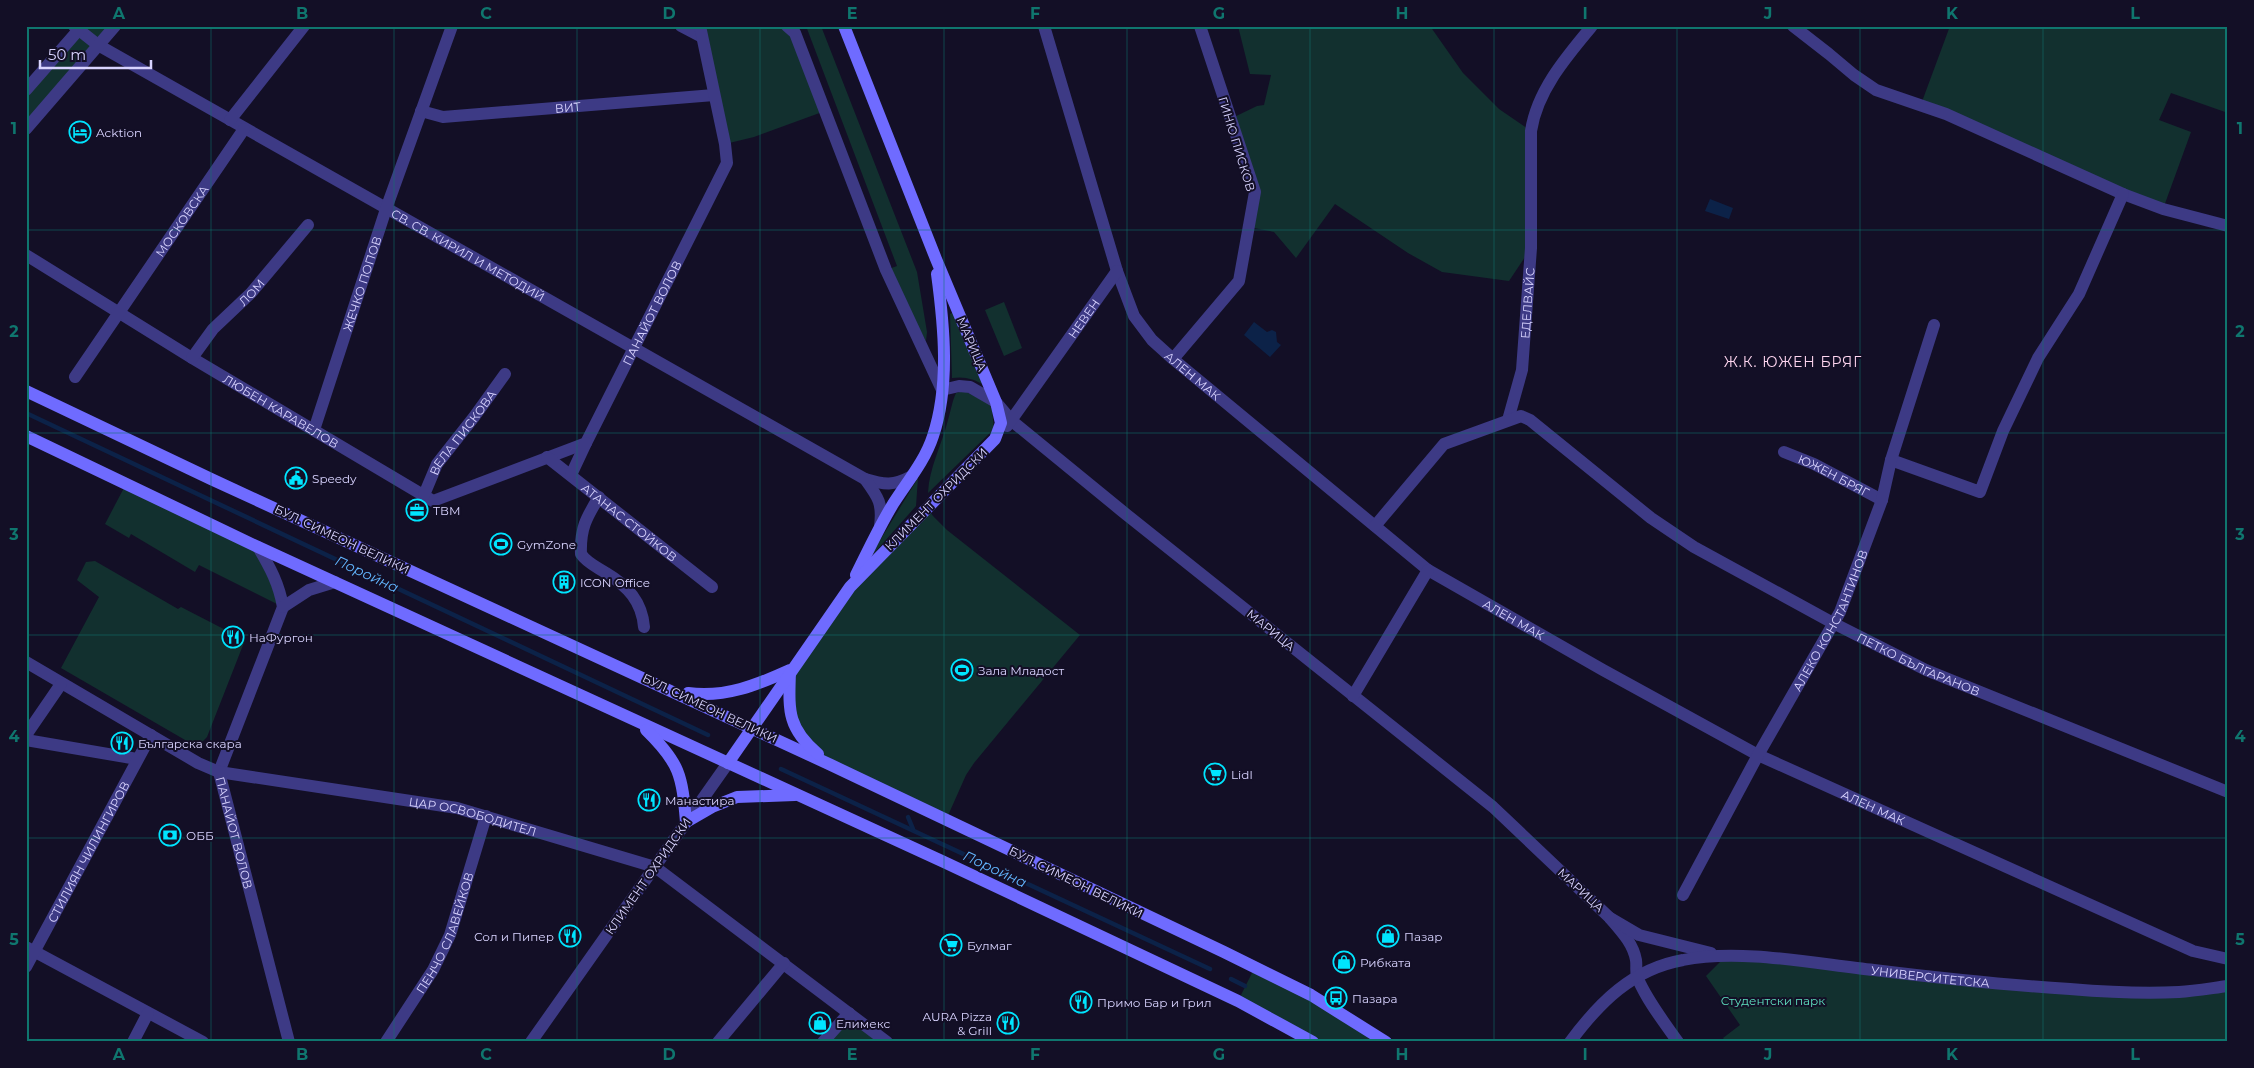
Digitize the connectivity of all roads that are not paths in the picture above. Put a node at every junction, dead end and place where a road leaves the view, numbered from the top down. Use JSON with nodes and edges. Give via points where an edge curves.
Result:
{"nodes":[{"id":1,"x":115,"y":26,"type":"edge"},
{"id":2,"x":304,"y":26,"type":"edge"},
{"id":3,"x":452,"y":26,"type":"edge"},
{"id":4,"x":681,"y":26,"type":"edge"},
{"id":5,"x":787,"y":26,"type":"edge"},
{"id":6,"x":844,"y":26,"type":"edge"},
{"id":7,"x":1044,"y":26,"type":"edge"},
{"id":8,"x":1200,"y":26,"type":"edge"},
{"id":9,"x":1592,"y":26,"type":"edge"},
{"id":10,"x":1793,"y":26,"type":"edge"},
{"id":11,"x":78,"y":28,"type":"edge"},
{"id":12,"x":701,"y":32,"type":"edge"},
{"id":13,"x":98,"y":45,"type":"junction"},
{"id":14,"x":26,"y":90,"type":"edge"},
{"id":15,"x":714,"y":95,"type":"junction"},
{"id":16,"x":421,"y":111,"type":"junction"},
{"id":17,"x":230,"y":120,"type":"junction"},
{"id":18,"x":26,"y":129,"type":"edge"},
{"id":19,"x":244,"y":129,"type":"junction"},
{"id":20,"x":2123,"y":194,"type":"junction"},
{"id":21,"x":386,"y":209,"type":"junction"},
{"id":22,"x":308,"y":225,"type":"dead end"},
{"id":23,"x":2228,"y":226,"type":"edge"},
{"id":24,"x":26,"y":255,"type":"edge"},
{"id":25,"x":936,"y":259,"type":"junction"},
{"id":26,"x":1117,"y":270,"type":"junction"},
{"id":27,"x":119,"y":314,"type":"junction"},
{"id":28,"x":1934,"y":325,"type":"dead end"},
{"id":29,"x":634,"y":349,"type":"junction"},
{"id":30,"x":192,"y":358,"type":"junction"},
{"id":31,"x":1173,"y":359,"type":"junction"},
{"id":32,"x":505,"y":374,"type":"dead end"},
{"id":33,"x":75,"y":377,"type":"dead end"},
{"id":34,"x":942,"y":390,"type":"junction"},
{"id":35,"x":26,"y":391,"type":"edge"},
{"id":36,"x":996,"y":402,"type":"junction"},
{"id":37,"x":1508,"y":420,"type":"junction"},
{"id":38,"x":1012,"y":421,"type":"junction"},
{"id":39,"x":314,"y":430,"type":"junction"},
{"id":40,"x":26,"y":436,"type":"edge"},
{"id":41,"x":995,"y":439,"type":"junction"},
{"id":42,"x":586,"y":443,"type":"junction"},
{"id":43,"x":1784,"y":452,"type":"dead end"},
{"id":44,"x":547,"y":457,"type":"junction"},
{"id":45,"x":1891,"y":460,"type":"junction"},
{"id":46,"x":571,"y":475,"type":"junction"},
{"id":47,"x":912,"y":476,"type":"junction"},
{"id":48,"x":865,"y":479,"type":"junction"},
{"id":49,"x":424,"y":495,"type":"junction"},
{"id":50,"x":599,"y":496,"type":"junction"},
{"id":51,"x":1882,"y":500,"type":"junction"},
{"id":52,"x":1375,"y":526,"type":"junction"},
{"id":53,"x":880,"y":527,"type":"junction"},
{"id":54,"x":258,"y":547,"type":"junction"},
{"id":55,"x":1428,"y":570,"type":"junction"},
{"id":56,"x":335,"y":582,"type":"junction"},
{"id":57,"x":712,"y":587,"type":"dead end"},
{"id":58,"x":850,"y":587,"type":"junction"},
{"id":59,"x":283,"y":607,"type":"junction"},
{"id":60,"x":1833,"y":623,"type":"junction"},
{"id":61,"x":644,"y":628,"type":"dead end"},
{"id":62,"x":26,"y":662,"type":"edge"},
{"id":63,"x":790,"y":670,"type":"junction"},
{"id":64,"x":61,"y":684,"type":"junction"},
{"id":65,"x":674,"y":692,"type":"junction"},
{"id":66,"x":1353,"y":696,"type":"junction"},
{"id":67,"x":638,"y":723,"type":"junction"},
{"id":68,"x":752,"y":728,"type":"junction"},
{"id":69,"x":26,"y":735,"type":"edge"},
{"id":70,"x":151,"y":735,"type":"junction"},
{"id":71,"x":26,"y":740,"type":"edge"},
{"id":72,"x":1758,"y":755,"type":"junction"},
{"id":73,"x":137,"y":759,"type":"junction"},
{"id":74,"x":728,"y":763,"type":"junction"},
{"id":75,"x":831,"y":765,"type":"junction"},
{"id":76,"x":219,"y":772,"type":"junction"},
{"id":77,"x":2228,"y":792,"type":"edge"},
{"id":78,"x":799,"y":795,"type":"junction"},
{"id":79,"x":486,"y":816,"type":"junction"},
{"id":80,"x":686,"y":822,"type":"junction"},
{"id":81,"x":655,"y":867,"type":"junction"},
{"id":82,"x":1683,"y":895,"type":"dead end"},
{"id":83,"x":1610,"y":918,"type":"junction"},
{"id":84,"x":30,"y":950,"type":"edge"},
{"id":85,"x":1726,"y":956,"type":"junction"},
{"id":86,"x":2228,"y":959,"type":"edge"},
{"id":87,"x":784,"y":963,"type":"junction"},
{"id":88,"x":26,"y":967,"type":"edge"},
{"id":89,"x":1636,"y":977,"type":"junction"},
{"id":90,"x":2228,"y":986,"type":"edge"},
{"id":91,"x":148,"y":1013,"type":"junction"},
{"id":92,"x":849,"y":1013,"type":"junction"},
{"id":93,"x":133,"y":1042,"type":"edge"},
{"id":94,"x":203,"y":1042,"type":"edge"},
{"id":95,"x":289,"y":1042,"type":"edge"},
{"id":96,"x":386,"y":1042,"type":"edge"},
{"id":97,"x":531,"y":1042,"type":"edge"},
{"id":98,"x":718,"y":1042,"type":"edge"},
{"id":99,"x":823,"y":1042,"type":"edge"},
{"id":100,"x":887,"y":1042,"type":"edge"},
{"id":101,"x":1313,"y":1042,"type":"edge"},
{"id":102,"x":1386,"y":1042,"type":"edge"},
{"id":103,"x":1570,"y":1042,"type":"edge"},
{"id":104,"x":1678,"y":1042,"type":"edge"}],
"edges":[{"from":1,"to":13,"type":"street"},
{"from":2,"to":17,"type":"street"},
{"from":3,"to":16,"type":"street","name":"ЖЕЧКО ПОПОВ"},
{"from":4,"to":12,"type":"street"},
{"from":5,"to":34,"type":"street","via":[[796,32],[886,270]]},
{"from":6,"to":25,"type":"main road","name":"МАРИЦА"},
{"from":7,"to":26,"type":"street","name":"АЛЕН МАК"},
{"from":8,"to":31,"type":"street","name":"ГИНЮ ПИСКОВ","via":[[1254,192],[1239,281]]},
{"from":9,"to":37,"type":"street","name":"ЕДЕЛВАЙС","via":[[1565,58],[1533,114],[1531,248],[1522,370]]},
{"from":10,"to":20,"type":"street","via":[[1876,90],[1946,114]]},
{"from":11,"to":13,"type":"street","name":"СВ. СВ. КИРИЛ И МЕТОДИЙ"},
{"from":11,"to":14,"type":"street"},
{"from":12,"to":15,"type":"street","name":"ПАНАЙОТ ВОЛОВ"},
{"from":13,"to":17,"type":"street","name":"СВ. СВ. КИРИЛ И МЕТОДИЙ"},
{"from":13,"to":18,"type":"street"},
{"from":15,"to":16,"type":"street","name":"ВИТ","via":[[443,117]]},
{"from":15,"to":29,"type":"street","name":"ПАНАЙОТ ВОЛОВ","via":[[727,163]]},
{"from":16,"to":21,"type":"street","name":"ЖЕЧКО ПОПОВ"},
{"from":17,"to":19,"type":"street","name":"СВ. СВ. КИРИЛ И МЕТОДИЙ"},
{"from":19,"to":21,"type":"street","name":"СВ. СВ. КИРИЛ И МЕТОДИЙ"},
{"from":19,"to":27,"type":"street","name":"МОСКОВСКА"},
{"from":20,"to":23,"type":"street","via":[[2163,209]]},
{"from":20,"to":45,"type":"street","via":[[2079,294],[2038,358],[2003,431],[1980,492]]},
{"from":21,"to":29,"type":"street","name":"СВ. СВ. КИРИЛ И МЕТОДИЙ"},
{"from":21,"to":39,"type":"street","name":"ЖЕЧКО ПОПОВ"},
{"from":22,"to":30,"type":"street","name":"ЛОМ","via":[[251,293],[213,329]]},
{"from":24,"to":27,"type":"street","name":"ЛЮБЕН КАРАВЕЛОВ"},
{"from":25,"to":34,"type":"main road","name":"МАРИЦА","via":[[942,316]]},
{"from":25,"to":36,"type":"main road","name":"МАРИЦА"},
{"from":26,"to":31,"type":"street","name":"АЛЕН МАК","via":[[1134,316],[1152,340]]},
{"from":26,"to":38,"type":"street","name":"НЕВЕН"},
{"from":27,"to":30,"type":"street","name":"ЛЮБЕН КАРАВЕЛОВ"},
{"from":27,"to":33,"type":"street","name":"МОСКОВСКА"},
{"from":28,"to":45,"type":"street","name":"АЛЕКО КОНСТАНТИНОВ"},
{"from":29,"to":42,"type":"street","name":"ПАНАЙОТ ВОЛОВ"},
{"from":29,"to":48,"type":"street","name":"СВ. СВ. КИРИЛ И МЕТОДИЙ"},
{"from":30,"to":39,"type":"street","name":"ЛЮБЕН КАРАВЕЛОВ"},
{"from":31,"to":52,"type":"street","name":"АЛЕН МАК"},
{"from":32,"to":49,"type":"street","name":"ВЕЛА ПИСКОВА","via":[[437,464]]},
{"from":34,"to":36,"type":"street","via":[[970,387]]},
{"from":34,"to":47,"type":"main road","name":"КЛИМЕНТ ОХРИДСКИ","via":[[933,436]]},
{"from":35,"to":65,"type":"main road","name":"БУЛ. СИМЕОН ВЕЛИКИ"},
{"from":36,"to":38,"type":"street","name":"МАРИЦА"},
{"from":36,"to":41,"type":"main road","name":"КЛИМЕНТ ОХРИДСКИ","via":[[1002,423]]},
{"from":37,"to":52,"type":"street","via":[[1444,444]]},
{"from":37,"to":60,"type":"street","name":"ПЕТКО БЪЛГАРАНОВ","via":[[1521,416],[1530,420],[1650,518],[1694,547]]},
{"from":38,"to":41,"type":"street","name":"НЕВЕН"},
{"from":38,"to":66,"type":"street","name":"МАРИЦА"},
{"from":39,"to":49,"type":"street","name":"ЛЮБЕН КАРАВЕЛОВ"},
{"from":40,"to":54,"type":"main road"},
{"from":41,"to":58,"type":"main road","name":"КЛИМЕНТ ОХРИДСКИ"},
{"from":42,"to":44,"type":"street"},
{"from":42,"to":46,"type":"street","name":"ПАНАЙОТ ВОЛОВ"},
{"from":43,"to":51,"type":"street","name":"ЮЖЕН БРЯГ"},
{"from":44,"to":46,"type":"street","name":"АТАНАС СТОЙКОВ"},
{"from":44,"to":49,"type":"street","name":"ЛЮБЕН КАРАВЕЛОВ","via":[[434,501]]},
{"from":45,"to":51,"type":"street","name":"АЛЕКО КОНСТАНТИНОВ"},
{"from":46,"to":50,"type":"street","name":"АТАНАС СТОЙКОВ"},
{"from":47,"to":48,"type":"street","via":[[898,484]]},
{"from":47,"to":53,"type":"main road","name":"КЛИМЕНТ ОХРИДСКИ"},
{"from":48,"to":53,"type":"street","via":[[882,506]]},
{"from":50,"to":57,"type":"street","name":"АТАНАС СТОЙКОВ"},
{"from":50,"to":61,"type":"street","via":[[585,520],[581,536],[582,554],[633,595],[642,609]]},
{"from":51,"to":60,"type":"street","name":"АЛЕКО КОНСТАНТИНОВ"},
{"from":52,"to":55,"type":"street","name":"АЛЕН МАК"},
{"from":53,"to":58,"type":"main road","name":"КЛИМЕНТ ОХРИДСКИ"},
{"from":54,"to":56,"type":"main road"},
{"from":54,"to":59,"type":"street","via":[[274,574]]},
{"from":55,"to":66,"type":"street"},
{"from":55,"to":72,"type":"street","name":"АЛЕН МАК"},
{"from":56,"to":59,"type":"street","via":[[309,590]]},
{"from":56,"to":67,"type":"main road"},
{"from":58,"to":63,"type":"main road","name":"КЛИМЕНТ ОХРИДСКИ"},
{"from":59,"to":76,"type":"street","name":"ПАНАЙОТ ВОЛОВ"},
{"from":60,"to":72,"type":"street","name":"АЛЕКО КОНСТАНТИНОВ"},
{"from":60,"to":77,"type":"street","name":"ПЕТКО БЪЛГАРАНОВ","via":[[1926,670]]},
{"from":62,"to":64,"type":"street","name":"ЦАР ОСВОБОДИТЕЛ"},
{"from":63,"to":65,"type":"main road","via":[[752,687],[727,693]]},
{"from":63,"to":68,"type":"main road","name":"КЛИМЕНТ ОХРИДСКИ"},
{"from":63,"to":75,"type":"main road","via":[[789,699],[798,734]]},
{"from":64,"to":69,"type":"street"},
{"from":64,"to":70,"type":"street","name":"ЦАР ОСВОБОДИТЕЛ"},
{"from":65,"to":68,"type":"main road","name":"БУЛ. СИМЕОН ВЕЛИКИ"},
{"from":66,"to":83,"type":"street","name":"МАРИЦА","via":[[1493,807]]},
{"from":67,"to":74,"type":"main road"},
{"from":67,"to":80,"type":"main road","via":[[666,749],[680,774]]},
{"from":68,"to":74,"type":"main road","name":"КЛИМЕНТ ОХРИДСКИ"},
{"from":68,"to":75,"type":"main road","name":"БУЛ. СИМЕОН ВЕЛИКИ"},
{"from":70,"to":73,"type":"street","name":"СТИЛИЯН ЧИЛИНГИРОВ"},
{"from":70,"to":76,"type":"street","name":"ЦАР ОСВОБОДИТЕЛ"},
{"from":71,"to":73,"type":"street"},
{"from":72,"to":82,"type":"street","name":"АЛЕКО КОНСТАНТИНОВ"},
{"from":72,"to":86,"type":"street","name":"АЛЕН МАК","via":[[2193,951]]},
{"from":73,"to":84,"type":"street","name":"СТИЛИЯН ЧИЛИНГИРОВ"},
{"from":74,"to":78,"type":"main road"},
{"from":74,"to":80,"type":"street","name":"КЛИМЕНТ ОХРИДСКИ"},
{"from":75,"to":102,"type":"main road","name":"БУЛ. СИМЕОН ВЕЛИКИ","via":[[1255,967],[1311,995]]},
{"from":76,"to":79,"type":"street","name":"ЦАР ОСВОБОДИТЕЛ","via":[[457,808]]},
{"from":76,"to":95,"type":"street","name":"ПАНАЙОТ ВОЛОВ"},
{"from":78,"to":80,"type":"main road","via":[[736,797],[712,806]]},
{"from":78,"to":101,"type":"main road","via":[[1238,1001]]},
{"from":79,"to":81,"type":"street","name":"ЦАР ОСВОБОДИТЕЛ"},
{"from":79,"to":96,"type":"street","name":"ПЕНЧО СЛАВЕЙКОВ","via":[[450,935],[433,970]]},
{"from":80,"to":81,"type":"street","name":"КЛИМЕНТ ОХРИДСКИ"},
{"from":81,"to":87,"type":"street","name":"ЦАР ОСВОБОДИТЕЛ"},
{"from":81,"to":97,"type":"street","name":"КЛИМЕНТ ОХРИДСКИ"},
{"from":83,"to":85,"type":"street","via":[[1639,935]]},
{"from":83,"to":89,"type":"street","name":"МАРИЦА","via":[[1633,949]]},
{"from":84,"to":88,"type":"street","name":"СТИЛИЯН ЧИЛИНГИРОВ"},
{"from":84,"to":91,"type":"street"},
{"from":85,"to":89,"type":"street","name":"УНИВЕРСИТЕТСКА","via":[[1683,960]]},
{"from":85,"to":90,"type":"street","name":"УНИВЕРСИТЕТСКА","via":[[2041,988],[2179,992]]},
{"from":87,"to":92,"type":"street","name":"ЦАР ОСВОБОДИТЕЛ"},
{"from":87,"to":98,"type":"street"},
{"from":89,"to":103,"type":"street","via":[[1609,995]]},
{"from":89,"to":104,"type":"street"},
{"from":91,"to":93,"type":"street"},
{"from":91,"to":94,"type":"street"},
{"from":92,"to":99,"type":"street"},
{"from":92,"to":100,"type":"street","name":"ЦАР ОСВОБОДИТЕЛ"}]}
